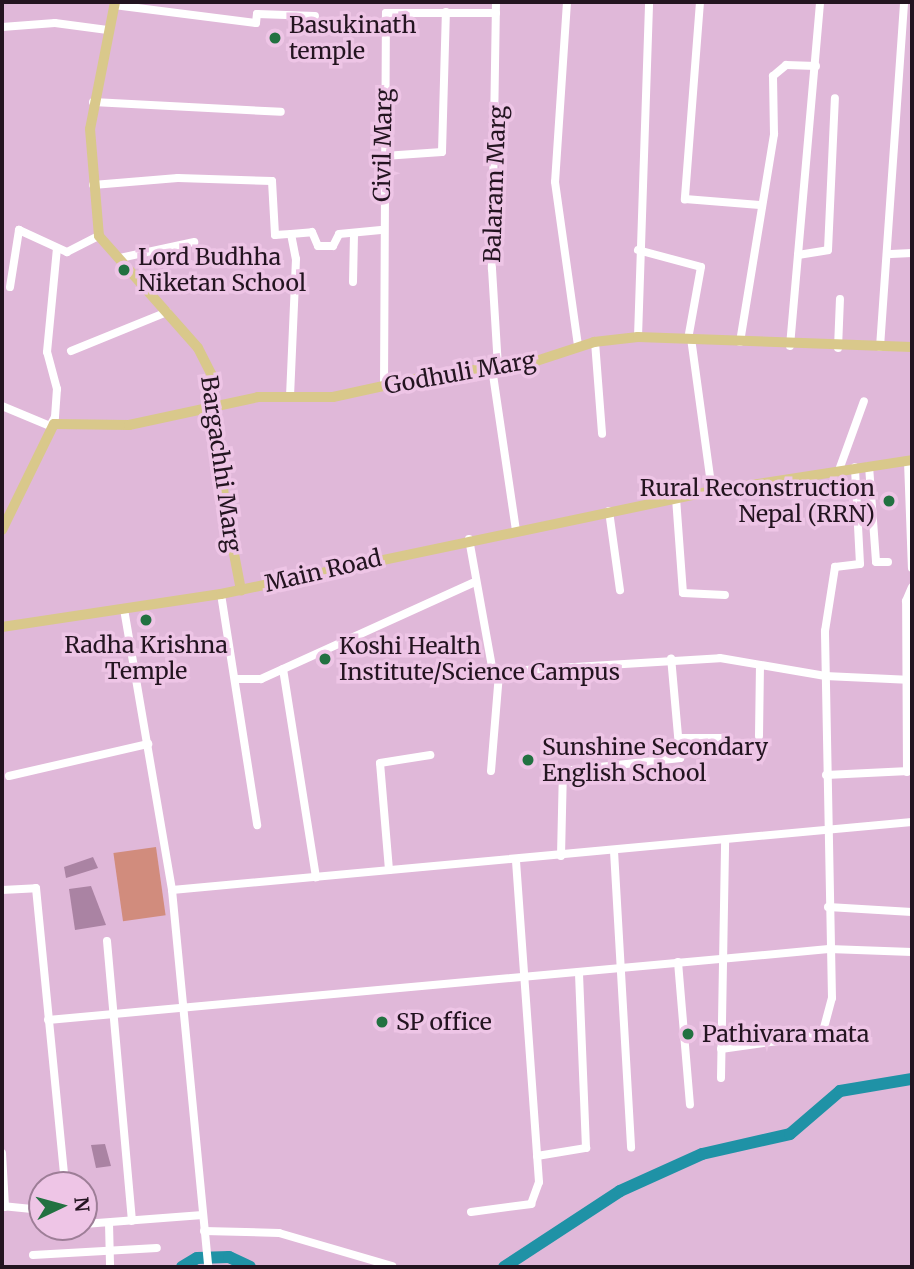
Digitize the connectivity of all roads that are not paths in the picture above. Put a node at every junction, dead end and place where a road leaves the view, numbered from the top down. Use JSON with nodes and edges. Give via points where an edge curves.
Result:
{"nodes":[{"id":1,"x":386,"y":2,"type":"edge"},
{"id":2,"x":496,"y":2,"type":"edge"},
{"id":3,"x":567,"y":2,"type":"edge"},
{"id":4,"x":649,"y":2,"type":"edge"},
{"id":5,"x":700,"y":2,"type":"edge"},
{"id":6,"x":820,"y":2,"type":"edge"},
{"id":7,"x":904,"y":2,"type":"edge"},
{"id":8,"x":114,"y":4,"type":"edge"},
{"id":9,"x":446,"y":12,"type":"junction"},
{"id":10,"x":386,"y":13,"type":"junction"},
{"id":11,"x":496,"y":13,"type":"junction"},
{"id":12,"x":315,"y":16,"type":"dead end"},
{"id":13,"x":2,"y":27,"type":"edge"},
{"id":14,"x":108,"y":30,"type":"junction"},
{"id":15,"x":816,"y":66,"type":"junction"},
{"id":16,"x":835,"y":98,"type":"dead end"},
{"id":17,"x":92,"y":102,"type":"junction"},
{"id":18,"x":281,"y":112,"type":"dead end"},
{"id":19,"x":384,"y":156,"type":"junction"},
{"id":20,"x":93,"y":186,"type":"junction"},
{"id":21,"x":760,"y":205,"type":"junction"},
{"id":22,"x":381,"y":230,"type":"junction"},
{"id":23,"x":354,"y":233,"type":"junction"},
{"id":24,"x":291,"y":234,"type":"junction"},
{"id":25,"x":99,"y":236,"type":"junction"},
{"id":26,"x":194,"y":242,"type":"dead end"},
{"id":27,"x":57,"y":249,"type":"junction"},
{"id":28,"x":639,"y":250,"type":"junction"},
{"id":29,"x":912,"y":253,"type":"edge"},
{"id":30,"x":891,"y":254,"type":"junction"},
{"id":31,"x":798,"y":255,"type":"junction"},
{"id":32,"x":120,"y":258,"type":"junction"},
{"id":33,"x":353,"y":282,"type":"dead end"},
{"id":34,"x":10,"y":287,"type":"dead end"},
{"id":35,"x":841,"y":299,"type":"dead end"},
{"id":36,"x":167,"y":312,"type":"junction"},
{"id":37,"x":638,"y":337,"type":"junction"},
{"id":38,"x":690,"y":338,"type":"junction"},
{"id":39,"x":595,"y":342,"type":"junction"},
{"id":40,"x":740,"y":342,"type":"junction"},
{"id":41,"x":578,"y":346,"type":"junction"},
{"id":42,"x":790,"y":346,"type":"junction"},
{"id":43,"x":880,"y":346,"type":"junction"},
{"id":44,"x":912,"y":347,"type":"edge"},
{"id":45,"x":838,"y":348,"type":"junction"},
{"id":46,"x":71,"y":351,"type":"dead end"},
{"id":47,"x":495,"y":368,"type":"junction"},
{"id":48,"x":384,"y":386,"type":"junction"},
{"id":49,"x":290,"y":396,"type":"junction"},
{"id":50,"x":864,"y":401,"type":"dead end"},
{"id":51,"x":216,"y":404,"type":"junction"},
{"id":52,"x":2,"y":406,"type":"edge"},
{"id":53,"x":50,"y":426,"type":"junction"},
{"id":54,"x":602,"y":434,"type":"dead end"},
{"id":55,"x":910,"y":462,"type":"edge"},
{"id":56,"x":869,"y":467,"type":"junction"},
{"id":57,"x":855,"y":469,"type":"junction"},
{"id":58,"x":839,"y":470,"type":"junction"},
{"id":59,"x":712,"y":491,"type":"junction"},
{"id":60,"x":676,"y":500,"type":"junction"},
{"id":61,"x":609,"y":513,"type":"junction"},
{"id":62,"x":5,"y":519,"type":"edge"},
{"id":63,"x":2,"y":530,"type":"edge"},
{"id":64,"x":516,"y":530,"type":"junction"},
{"id":65,"x":469,"y":541,"type":"junction"},
{"id":66,"x":888,"y":562,"type":"dead end"},
{"id":67,"x":912,"y":568,"type":"edge"},
{"id":68,"x":473,"y":583,"type":"junction"},
{"id":69,"x":912,"y":587,"type":"edge"},
{"id":70,"x":241,"y":590,"type":"junction"},
{"id":71,"x":620,"y":590,"type":"dead end"},
{"id":72,"x":221,"y":594,"type":"junction"},
{"id":73,"x":725,"y":595,"type":"dead end"},
{"id":74,"x":124,"y":609,"type":"junction"},
{"id":75,"x":2,"y":627,"type":"edge"},
{"id":76,"x":671,"y":658,"type":"junction"},
{"id":77,"x":760,"y":665,"type":"junction"},
{"id":78,"x":282,"y":669,"type":"junction"},
{"id":79,"x":499,"y":674,"type":"junction"},
{"id":80,"x":825,"y":676,"type":"junction"},
{"id":81,"x":237,"y":679,"type":"junction"},
{"id":82,"x":909,"y":680,"type":"edge"},
{"id":83,"x":759,"y":736,"type":"dead end"},
{"id":84,"x":679,"y":738,"type":"junction"},
{"id":85,"x":723,"y":738,"type":"dead end"},
{"id":86,"x":148,"y":744,"type":"junction"},
{"id":87,"x":430,"y":755,"type":"dead end"},
{"id":88,"x":491,"y":771,"type":"dead end"},
{"id":89,"x":910,"y":771,"type":"edge"},
{"id":90,"x":826,"y":775,"type":"junction"},
{"id":91,"x":9,"y":776,"type":"dead end"},
{"id":92,"x":912,"y":822,"type":"edge"},
{"id":93,"x":257,"y":825,"type":"dead end"},
{"id":94,"x":825,"y":831,"type":"junction"},
{"id":95,"x":725,"y":839,"type":"junction"},
{"id":96,"x":614,"y":850,"type":"junction"},
{"id":97,"x":561,"y":856,"type":"junction"},
{"id":98,"x":516,"y":860,"type":"junction"},
{"id":99,"x":389,"y":870,"type":"junction"},
{"id":100,"x":316,"y":877,"type":"junction"},
{"id":101,"x":2,"y":890,"type":"edge"},
{"id":102,"x":172,"y":890,"type":"junction"},
{"id":103,"x":828,"y":907,"type":"junction"},
{"id":104,"x":912,"y":912,"type":"edge"},
{"id":105,"x":107,"y":941,"type":"dead end"},
{"id":106,"x":829,"y":949,"type":"junction"},
{"id":107,"x":912,"y":952,"type":"edge"},
{"id":108,"x":719,"y":958,"type":"junction"},
{"id":109,"x":678,"y":962,"type":"junction"},
{"id":110,"x":619,"y":968,"type":"junction"},
{"id":111,"x":579,"y":972,"type":"junction"},
{"id":112,"x":523,"y":977,"type":"junction"},
{"id":113,"x":184,"y":1007,"type":"junction"},
{"id":114,"x":114,"y":1015,"type":"junction"},
{"id":115,"x":48,"y":1020,"type":"junction"},
{"id":116,"x":721,"y":1049,"type":"junction"},
{"id":117,"x":721,"y":1078,"type":"dead end"},
{"id":118,"x":690,"y":1104,"type":"dead end"},
{"id":119,"x":631,"y":1148,"type":"dead end"},
{"id":120,"x":2,"y":1153,"type":"edge"},
{"id":121,"x":537,"y":1156,"type":"junction"},
{"id":122,"x":64,"y":1171,"type":"edge"},
{"id":123,"x":3,"y":1206,"type":"edge"},
{"id":124,"x":28,"y":1209,"type":"edge"},
{"id":125,"x":471,"y":1212,"type":"dead end"},
{"id":126,"x":203,"y":1215,"type":"junction"},
{"id":127,"x":132,"y":1221,"type":"junction"},
{"id":128,"x":98,"y":1223,"type":"edge"},
{"id":129,"x":109,"y":1223,"type":"junction"},
{"id":130,"x":205,"y":1234,"type":"junction"},
{"id":131,"x":156,"y":1248,"type":"dead end"},
{"id":132,"x":108,"y":1253,"type":"junction"},
{"id":133,"x":33,"y":1255,"type":"dead end"},
{"id":134,"x":110,"y":1265,"type":"dead end"},
{"id":135,"x":392,"y":1266,"type":"edge"},
{"id":136,"x":208,"y":1267,"type":"edge"}],
"edges":[{"from":1,"to":10,"type":"street","name":"Civil Marg"},
{"from":2,"to":11,"type":"street","name":"Balaram Marg"},
{"from":3,"to":41,"type":"street","via":[[555,182]]},
{"from":4,"to":28,"type":"street"},
{"from":5,"to":21,"type":"street","via":[[685,199]]},
{"from":6,"to":15,"type":"street"},
{"from":7,"to":30,"type":"street"},
{"from":8,"to":12,"type":"street","via":[[256,23],[257,14]]},
{"from":8,"to":14,"type":"main road"},
{"from":9,"to":10,"type":"street"},
{"from":9,"to":11,"type":"street"},
{"from":9,"to":19,"type":"street","via":[[442,152]]},
{"from":10,"to":19,"type":"street","name":"Civil Marg"},
{"from":11,"to":47,"type":"street","name":"Balaram Marg"},
{"from":13,"to":14,"type":"street","via":[[55,23]]},
{"from":14,"to":17,"type":"main road"},
{"from":15,"to":21,"type":"street","via":[[786,65],[773,76],[775,124]]},
{"from":15,"to":31,"type":"street"},
{"from":16,"to":31,"type":"street","via":[[830,245],[827,252]]},
{"from":17,"to":18,"type":"street"},
{"from":17,"to":20,"type":"main road"},
{"from":19,"to":22,"type":"street","name":"Civil Marg"},
{"from":20,"to":24,"type":"street","via":[[268,180],[274,188],[275,235]]},
{"from":20,"to":25,"type":"main road"},
{"from":21,"to":40,"type":"street"},
{"from":22,"to":23,"type":"street"},
{"from":22,"to":48,"type":"street","name":"Civil Marg"},
{"from":23,"to":24,"type":"street","via":[[318,246],[312,232]]},
{"from":23,"to":33,"type":"street"},
{"from":24,"to":49,"type":"street","via":[[296,259]]},
{"from":25,"to":27,"type":"street","via":[[74,251]]},
{"from":25,"to":32,"type":"main road","name":"Bargachhi Marg"},
{"from":26,"to":32,"type":"street"},
{"from":27,"to":34,"type":"street","via":[[17,232]]},
{"from":27,"to":53,"type":"street","via":[[47,320],[47,352],[57,389]]},
{"from":28,"to":37,"type":"street"},
{"from":28,"to":38,"type":"street","via":[[701,267]]},
{"from":29,"to":30,"type":"street"},
{"from":30,"to":43,"type":"street"},
{"from":31,"to":42,"type":"street"},
{"from":32,"to":36,"type":"main road","name":"Bargachhi Marg"},
{"from":35,"to":45,"type":"street"},
{"from":36,"to":46,"type":"street"},
{"from":36,"to":51,"type":"main road","name":"Bargachhi Marg","via":[[198,348],[212,375]]},
{"from":37,"to":38,"type":"main road","name":"Godhuli Marg"},
{"from":37,"to":39,"type":"main road","name":"Godhuli Marg"},
{"from":38,"to":40,"type":"main road","name":"Godhuli Marg"},
{"from":38,"to":59,"type":"street"},
{"from":39,"to":41,"type":"main road","name":"Godhuli Marg"},
{"from":39,"to":54,"type":"street"},
{"from":40,"to":42,"type":"main road","name":"Godhuli Marg"},
{"from":41,"to":47,"type":"main road","name":"Godhuli Marg"},
{"from":42,"to":45,"type":"main road","name":"Godhuli Marg"},
{"from":43,"to":44,"type":"main road","name":"Godhuli Marg"},
{"from":43,"to":45,"type":"main road","name":"Godhuli Marg"},
{"from":47,"to":48,"type":"main road","name":"Godhuli Marg"},
{"from":47,"to":64,"type":"street","name":"Balaram Marg"},
{"from":48,"to":49,"type":"main road","name":"Godhuli Marg"},
{"from":49,"to":51,"type":"main road","name":"Godhuli Marg"},
{"from":50,"to":58,"type":"street"},
{"from":51,"to":53,"type":"main road","name":"Godhuli Marg","via":[[145,424]]},
{"from":51,"to":70,"type":"main road","name":"Bargachhi Marg","via":[[225,507]]},
{"from":52,"to":53,"type":"street"},
{"from":53,"to":62,"type":"main road"},
{"from":55,"to":56,"type":"main road","name":"Main Road"},
{"from":55,"to":67,"type":"street"},
{"from":56,"to":57,"type":"main road","name":"Main Road"},
{"from":56,"to":66,"type":"street","via":[[876,562]]},
{"from":57,"to":58,"type":"main road","name":"Main Road"},
{"from":57,"to":60,"type":"main road","name":"Main Road"},
{"from":57,"to":80,"type":"street","via":[[860,564],[835,569]]},
{"from":58,"to":59,"type":"main road","name":"Main Road"},
{"from":59,"to":60,"type":"main road","name":"Main Road"},
{"from":60,"to":61,"type":"main road","name":"Main Road"},
{"from":60,"to":73,"type":"street","via":[[683,593]]},
{"from":61,"to":64,"type":"main road","name":"Main Road"},
{"from":61,"to":65,"type":"main road","name":"Main Road"},
{"from":61,"to":71,"type":"street"},
{"from":62,"to":63,"type":"main road"},
{"from":64,"to":65,"type":"main road","name":"Main Road"},
{"from":65,"to":68,"type":"street"},
{"from":65,"to":70,"type":"main road","name":"Main Road"},
{"from":68,"to":78,"type":"street"},
{"from":68,"to":79,"type":"street","via":[[493,672]]},
{"from":69,"to":82,"type":"street","via":[[906,601]]},
{"from":70,"to":72,"type":"main road","name":"Main Road"},
{"from":72,"to":74,"type":"main road","name":"Main Road"},
{"from":72,"to":81,"type":"street"},
{"from":74,"to":75,"type":"main road","name":"Main Road"},
{"from":74,"to":86,"type":"street"},
{"from":76,"to":77,"type":"street"},
{"from":76,"to":79,"type":"street"},
{"from":76,"to":84,"type":"street"},
{"from":77,"to":80,"type":"street"},
{"from":77,"to":83,"type":"street"},
{"from":78,"to":81,"type":"street"},
{"from":78,"to":100,"type":"street"},
{"from":79,"to":88,"type":"street"},
{"from":80,"to":82,"type":"street"},
{"from":80,"to":90,"type":"street"},
{"from":81,"to":93,"type":"street","via":[[232,693]]},
{"from":82,"to":89,"type":"street"},
{"from":84,"to":85,"type":"street"},
{"from":84,"to":97,"type":"street","via":[[680,758],[562,771]]},
{"from":86,"to":91,"type":"street"},
{"from":86,"to":102,"type":"street"},
{"from":87,"to":99,"type":"street","via":[[380,763]]},
{"from":89,"to":90,"type":"street"},
{"from":90,"to":94,"type":"street"},
{"from":92,"to":94,"type":"street"},
{"from":94,"to":95,"type":"street"},
{"from":94,"to":103,"type":"street"},
{"from":95,"to":96,"type":"street"},
{"from":95,"to":108,"type":"street"},
{"from":96,"to":97,"type":"street"},
{"from":96,"to":110,"type":"street"},
{"from":97,"to":98,"type":"street"},
{"from":98,"to":99,"type":"street"},
{"from":98,"to":112,"type":"street"},
{"from":99,"to":100,"type":"street"},
{"from":100,"to":102,"type":"street"},
{"from":101,"to":115,"type":"street","via":[[36,888]]},
{"from":102,"to":113,"type":"street"},
{"from":103,"to":104,"type":"street"},
{"from":103,"to":106,"type":"street"},
{"from":105,"to":114,"type":"street"},
{"from":106,"to":107,"type":"street"},
{"from":106,"to":108,"type":"street"},
{"from":106,"to":116,"type":"street","via":[[832,998],[822,1035]]},
{"from":108,"to":109,"type":"street"},
{"from":108,"to":116,"type":"street"},
{"from":109,"to":110,"type":"street"},
{"from":109,"to":118,"type":"street"},
{"from":110,"to":111,"type":"street"},
{"from":110,"to":119,"type":"street"},
{"from":111,"to":112,"type":"street"},
{"from":111,"to":121,"type":"street","via":[[586,1148]]},
{"from":112,"to":113,"type":"street"},
{"from":112,"to":121,"type":"street"},
{"from":113,"to":114,"type":"street"},
{"from":113,"to":126,"type":"street"},
{"from":114,"to":115,"type":"street"},
{"from":114,"to":127,"type":"street"},
{"from":115,"to":122,"type":"street"},
{"from":116,"to":117,"type":"street"},
{"from":120,"to":123,"type":"street"},
{"from":121,"to":125,"type":"street","via":[[531,1204]]},
{"from":123,"to":124,"type":"street"},
{"from":126,"to":127,"type":"street"},
{"from":126,"to":130,"type":"street"},
{"from":127,"to":129,"type":"street"},
{"from":128,"to":129,"type":"street"},
{"from":129,"to":132,"type":"street"},
{"from":130,"to":135,"type":"street","via":[[279,1233]]},
{"from":130,"to":136,"type":"street"},
{"from":131,"to":132,"type":"street"},
{"from":132,"to":133,"type":"street"},
{"from":132,"to":134,"type":"street"}]}
